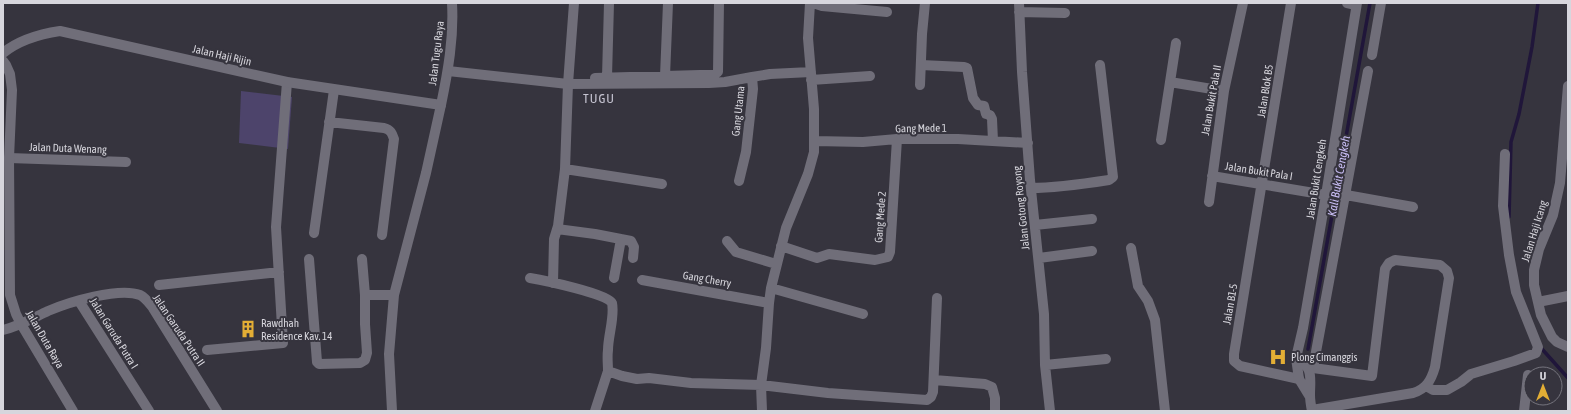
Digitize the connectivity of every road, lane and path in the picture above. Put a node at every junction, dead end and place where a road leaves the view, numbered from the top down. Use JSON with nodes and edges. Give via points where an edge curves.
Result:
{"nodes":[{"id":1,"x":452,"y":3,"type":"edge"},
{"id":2,"x":574,"y":3,"type":"edge"},
{"id":3,"x":609,"y":3,"type":"edge"},
{"id":4,"x":668,"y":3,"type":"edge"},
{"id":5,"x":719,"y":3,"type":"edge"},
{"id":6,"x":810,"y":3,"type":"edge"},
{"id":7,"x":813,"y":3,"type":"edge"},
{"id":8,"x":925,"y":3,"type":"edge"},
{"id":9,"x":1243,"y":3,"type":"edge"},
{"id":10,"x":1291,"y":3,"type":"edge"},
{"id":11,"x":1381,"y":3,"type":"edge"},
{"id":12,"x":1353,"y":4,"type":"edge"},
{"id":13,"x":1019,"y":8,"type":"edge"},
{"id":14,"x":887,"y":12,"type":"dead end"},
{"id":15,"x":1064,"y":13,"type":"dead end"},
{"id":16,"x":1176,"y":44,"type":"dead end"},
{"id":17,"x":3,"y":53,"type":"edge"},
{"id":18,"x":1372,"y":55,"type":"dead end"},
{"id":19,"x":3,"y":61,"type":"edge"},
{"id":20,"x":921,"y":65,"type":"junction"},
{"id":21,"x":1100,"y":65,"type":"dead end"},
{"id":22,"x":1368,"y":70,"type":"dead end"},
{"id":23,"x":448,"y":71,"type":"junction"},
{"id":24,"x":665,"y":76,"type":"junction"},
{"id":25,"x":811,"y":76,"type":"junction"},
{"id":26,"x":870,"y":76,"type":"dead end"},
{"id":27,"x":607,"y":77,"type":"junction"},
{"id":28,"x":752,"y":77,"type":"junction"},
{"id":29,"x":287,"y":82,"type":"junction"},
{"id":30,"x":1170,"y":82,"type":"junction"},
{"id":31,"x":568,"y":84,"type":"junction"},
{"id":32,"x":920,"y":85,"type":"dead end"},
{"id":33,"x":1568,"y":86,"type":"edge"},
{"id":34,"x":334,"y":90,"type":"junction"},
{"id":35,"x":1224,"y":91,"type":"junction"},
{"id":36,"x":441,"y":105,"type":"junction"},
{"id":37,"x":329,"y":122,"type":"junction"},
{"id":38,"x":897,"y":139,"type":"junction"},
{"id":39,"x":1160,"y":140,"type":"dead end"},
{"id":40,"x":815,"y":141,"type":"junction"},
{"id":41,"x":993,"y":141,"type":"junction"},
{"id":42,"x":1028,"y":143,"type":"junction"},
{"id":43,"x":1506,"y":154,"type":"dead end"},
{"id":44,"x":9,"y":158,"type":"junction"},
{"id":45,"x":126,"y":162,"type":"dead end"},
{"id":46,"x":565,"y":169,"type":"junction"},
{"id":47,"x":1212,"y":176,"type":"junction"},
{"id":48,"x":739,"y":181,"type":"dead end"},
{"id":49,"x":1262,"y":183,"type":"junction"},
{"id":50,"x":662,"y":184,"type":"dead end"},
{"id":51,"x":1031,"y":188,"type":"junction"},
{"id":52,"x":1326,"y":195,"type":"junction"},
{"id":53,"x":1346,"y":195,"type":"junction"},
{"id":54,"x":1209,"y":202,"type":"dead end"},
{"id":55,"x":1413,"y":207,"type":"dead end"},
{"id":56,"x":1092,"y":219,"type":"dead end"},
{"id":57,"x":1035,"y":225,"type":"junction"},
{"id":58,"x":557,"y":229,"type":"junction"},
{"id":59,"x":314,"y":233,"type":"dead end"},
{"id":60,"x":382,"y":235,"type":"dead end"},
{"id":61,"x":621,"y":239,"type":"junction"},
{"id":62,"x":727,"y":241,"type":"dead end"},
{"id":63,"x":782,"y":246,"type":"junction"},
{"id":64,"x":1130,"y":248,"type":"dead end"},
{"id":65,"x":1092,"y":252,"type":"dead end"},
{"id":66,"x":633,"y":258,"type":"dead end"},
{"id":67,"x":1039,"y":258,"type":"junction"},
{"id":68,"x":309,"y":259,"type":"dead end"},
{"id":69,"x":362,"y":259,"type":"dead end"},
{"id":70,"x":776,"y":264,"type":"junction"},
{"id":71,"x":279,"y":272,"type":"junction"},
{"id":72,"x":530,"y":278,"type":"dead end"},
{"id":73,"x":614,"y":278,"type":"dead end"},
{"id":74,"x":642,"y":280,"type":"dead end"},
{"id":75,"x":553,"y":283,"type":"junction"},
{"id":76,"x":159,"y":285,"type":"dead end"},
{"id":77,"x":771,"y":288,"type":"junction"},
{"id":78,"x":365,"y":295,"type":"junction"},
{"id":79,"x":394,"y":295,"type":"junction"},
{"id":80,"x":1568,"y":296,"type":"edge"},
{"id":81,"x":937,"y":298,"type":"dead end"},
{"id":82,"x":79,"y":301,"type":"junction"},
{"id":83,"x":1538,"y":302,"type":"junction"},
{"id":84,"x":769,"y":303,"type":"junction"},
{"id":85,"x":863,"y":314,"type":"dead end"},
{"id":86,"x":21,"y":324,"type":"junction"},
{"id":87,"x":3,"y":330,"type":"edge"},
{"id":88,"x":1568,"y":347,"type":"edge"},
{"id":89,"x":207,"y":350,"type":"dead end"},
{"id":90,"x":1296,"y":358,"type":"junction"},
{"id":91,"x":1106,"y":360,"type":"dead end"},
{"id":92,"x":1045,"y":366,"type":"junction"},
{"id":93,"x":1311,"y":368,"type":"junction"},
{"id":94,"x":608,"y":371,"type":"junction"},
{"id":95,"x":1299,"y":379,"type":"junction"},
{"id":96,"x":934,"y":380,"type":"junction"},
{"id":97,"x":761,"y":385,"type":"junction"},
{"id":98,"x":1426,"y":386,"type":"junction"},
{"id":99,"x":1310,"y":397,"type":"junction"},
{"id":100,"x":73,"y":411,"type":"edge"},
{"id":101,"x":148,"y":411,"type":"edge"},
{"id":102,"x":217,"y":411,"type":"edge"},
{"id":103,"x":392,"y":411,"type":"edge"},
{"id":104,"x":595,"y":411,"type":"edge"},
{"id":105,"x":762,"y":411,"type":"edge"},
{"id":106,"x":994,"y":411,"type":"edge"},
{"id":107,"x":1050,"y":411,"type":"edge"},
{"id":108,"x":1165,"y":411,"type":"edge"},
{"id":109,"x":1312,"y":411,"type":"edge"}],
"edges":[{"from":1,"to":23,"type":"street","name":"Jalan Tugu Raya","via":[[453,34]]},
{"from":2,"to":31,"type":"street"},
{"from":3,"to":27,"type":"street"},
{"from":4,"to":24,"type":"street"},
{"from":5,"to":24,"type":"street","via":[[718,72],[713,75]]},
{"from":6,"to":25,"type":"street","via":[[808,38]]},
{"from":7,"to":14,"type":"street"},
{"from":8,"to":20,"type":"street"},
{"from":9,"to":35,"type":"street","name":"Jalan Bukit Pala II"},
{"from":10,"to":49,"type":"street","name":"Jalan Blok B5"},
{"from":11,"to":18,"type":"street"},
{"from":12,"to":52,"type":"street","name":"Jalan Bukit Cengkeh"},
{"from":13,"to":15,"type":"street"},
{"from":13,"to":42,"type":"street","name":"Jalan Gotong Royong"},
{"from":16,"to":30,"type":"street"},
{"from":17,"to":29,"type":"street","name":"Jalan Haji Rijin","via":[[44,33],[60,31]]},
{"from":19,"to":44,"type":"street","name":"Jalan Duta Raya","via":[[10,74],[12,90]]},
{"from":20,"to":32,"type":"street"},
{"from":20,"to":41,"type":"street","via":[[967,68],[973,98],[978,105],[984,106],[986,114],[992,119]]},
{"from":21,"to":51,"type":"street","via":[[1113,177],[1109,180],[1081,184]]},
{"from":22,"to":53,"type":"street","name":"Jalan Bukit Cengkeh"},
{"from":23,"to":31,"type":"street"},
{"from":23,"to":36,"type":"street","name":"Jalan Tugu Raya"},
{"from":24,"to":27,"type":"street"},
{"from":25,"to":26,"type":"street","name":"Gang Utama"},
{"from":25,"to":28,"type":"street","name":"Gang Utama","via":[[770,74]]},
{"from":25,"to":40,"type":"street"},
{"from":27,"to":31,"type":"street","via":[[578,79]]},
{"from":28,"to":31,"type":"street","via":[[709,83]]},
{"from":28,"to":48,"type":"street","name":"Gang Utama","via":[[746,152]]},
{"from":29,"to":34,"type":"street","name":"Jalan Haji Rijin"},
{"from":29,"to":71,"type":"street","via":[[276,227]]},
{"from":30,"to":35,"type":"street"},
{"from":30,"to":39,"type":"street"},
{"from":31,"to":46,"type":"street"},
{"from":33,"to":83,"type":"street","name":"Jalan Haji Icang","via":[[1560,183],[1553,215],[1539,249],[1534,270]]},
{"from":34,"to":36,"type":"street","name":"Jalan Haji Rijin"},
{"from":34,"to":37,"type":"street"},
{"from":35,"to":47,"type":"street","name":"Jalan Bukit Pala II"},
{"from":36,"to":79,"type":"street","name":"Jalan Tugu Raya"},
{"from":37,"to":59,"type":"street"},
{"from":37,"to":60,"type":"street","via":[[384,128],[392,133],[394,139]]},
{"from":38,"to":40,"type":"street","name":"Gang Mede 1","via":[[863,142]]},
{"from":38,"to":41,"type":"street","name":"Gang Mede 1"},
{"from":38,"to":63,"type":"street","name":"Gang Mede 2","via":[[888,258],[875,260],[829,254],[817,258]]},
{"from":40,"to":63,"type":"street","via":[[812,163],[792,211]]},
{"from":41,"to":42,"type":"street","name":"Gang Mede 1"},
{"from":42,"to":51,"type":"street","name":"Jalan Gotong Royong"},
{"from":43,"to":98,"type":"street","via":[[1502,206],[1509,255],[1516,292],[1538,350],[1514,361],[1471,374],[1447,390],[1433,390]]},
{"from":44,"to":45,"type":"street","name":"Jalan Duta Wenang"},
{"from":44,"to":86,"type":"street","name":"Jalan Duta Raya","via":[[9,283],[13,306]]},
{"from":46,"to":50,"type":"street"},
{"from":46,"to":58,"type":"street"},
{"from":47,"to":49,"type":"street","name":"Jalan Bukit Pala I"},
{"from":47,"to":54,"type":"street","name":"Jalan Bukit Pala II"},
{"from":49,"to":52,"type":"street","name":"Jalan Bukit Pala I"},
{"from":49,"to":95,"type":"street","name":"Jalan B1-5","via":[[1234,361],[1240,366]]},
{"from":51,"to":57,"type":"street","name":"Jalan Gotong Royong"},
{"from":52,"to":90,"type":"street","name":"Jalan Bukit Cengkeh"},
{"from":53,"to":55,"type":"street"},
{"from":53,"to":93,"type":"street","name":"Jalan Bukit Cengkeh"},
{"from":56,"to":57,"type":"street"},
{"from":57,"to":67,"type":"street","name":"Jalan Gotong Royong"},
{"from":58,"to":61,"type":"street"},
{"from":58,"to":75,"type":"street","via":[[554,239]]},
{"from":61,"to":66,"type":"street","via":[[633,243]]},
{"from":61,"to":73,"type":"street"},
{"from":62,"to":70,"type":"street","via":[[736,252]]},
{"from":63,"to":70,"type":"street"},
{"from":64,"to":108,"type":"street","via":[[1138,286],[1148,300],[1155,320]]},
{"from":65,"to":67,"type":"street"},
{"from":67,"to":92,"type":"street","name":"Jalan Gotong Royong"},
{"from":68,"to":78,"type":"street","via":[[319,364],[360,363],[365,360]]},
{"from":69,"to":78,"type":"street"},
{"from":70,"to":77,"type":"street"},
{"from":71,"to":76,"type":"street"},
{"from":71,"to":89,"type":"street","via":[[283,343]]},
{"from":72,"to":75,"type":"street"},
{"from":74,"to":84,"type":"street","name":"Gang Cherry"},
{"from":75,"to":94,"type":"street","via":[[593,293],[612,302]]},
{"from":77,"to":84,"type":"street"},
{"from":77,"to":85,"type":"street"},
{"from":78,"to":79,"type":"street"},
{"from":79,"to":103,"type":"street","name":"Jalan Tugu Raya","via":[[389,354]]},
{"from":80,"to":83,"type":"street"},
{"from":81,"to":96,"type":"street"},
{"from":82,"to":86,"type":"street","name":"Jalan Garuda Putra I"},
{"from":82,"to":101,"type":"street","name":"Jalan Garuda Putra I"},
{"from":82,"to":102,"type":"street","name":"Jalan Garuda Putra II","via":[[111,293],[141,295],[147,300]]},
{"from":83,"to":88,"type":"street","name":"Jalan Haji Icang","via":[[1541,316],[1552,337]]},
{"from":84,"to":97,"type":"street"},
{"from":86,"to":87,"type":"street","name":"Jalan Garuda Putra I"},
{"from":86,"to":100,"type":"street","name":"Jalan Duta Raya"},
{"from":90,"to":93,"type":"street"},
{"from":90,"to":95,"type":"street","name":"Jalan Bukit Cengkeh"},
{"from":91,"to":92,"type":"street"},
{"from":92,"to":107,"type":"street","name":"Jalan Gotong Royong"},
{"from":93,"to":98,"type":"street","via":[[1372,376],[1386,266],[1394,260],[1440,266],[1447,271],[1449,278],[1435,367]]},
{"from":93,"to":99,"type":"street","name":"Jalan Bukit Cengkeh"},
{"from":94,"to":97,"type":"street","via":[[622,376],[691,383]]},
{"from":94,"to":104,"type":"street"},
{"from":95,"to":99,"type":"street","name":"Jalan Bukit Cengkeh"},
{"from":96,"to":97,"type":"street","via":[[933,392],[927,400]]},
{"from":96,"to":106,"type":"street","via":[[985,384],[992,387],[995,398]]},
{"from":97,"to":105,"type":"street"},
{"from":98,"to":109,"type":"street","via":[[1413,393]]},
{"from":99,"to":109,"type":"street","name":"Jalan Bukit Cengkeh"}]}
